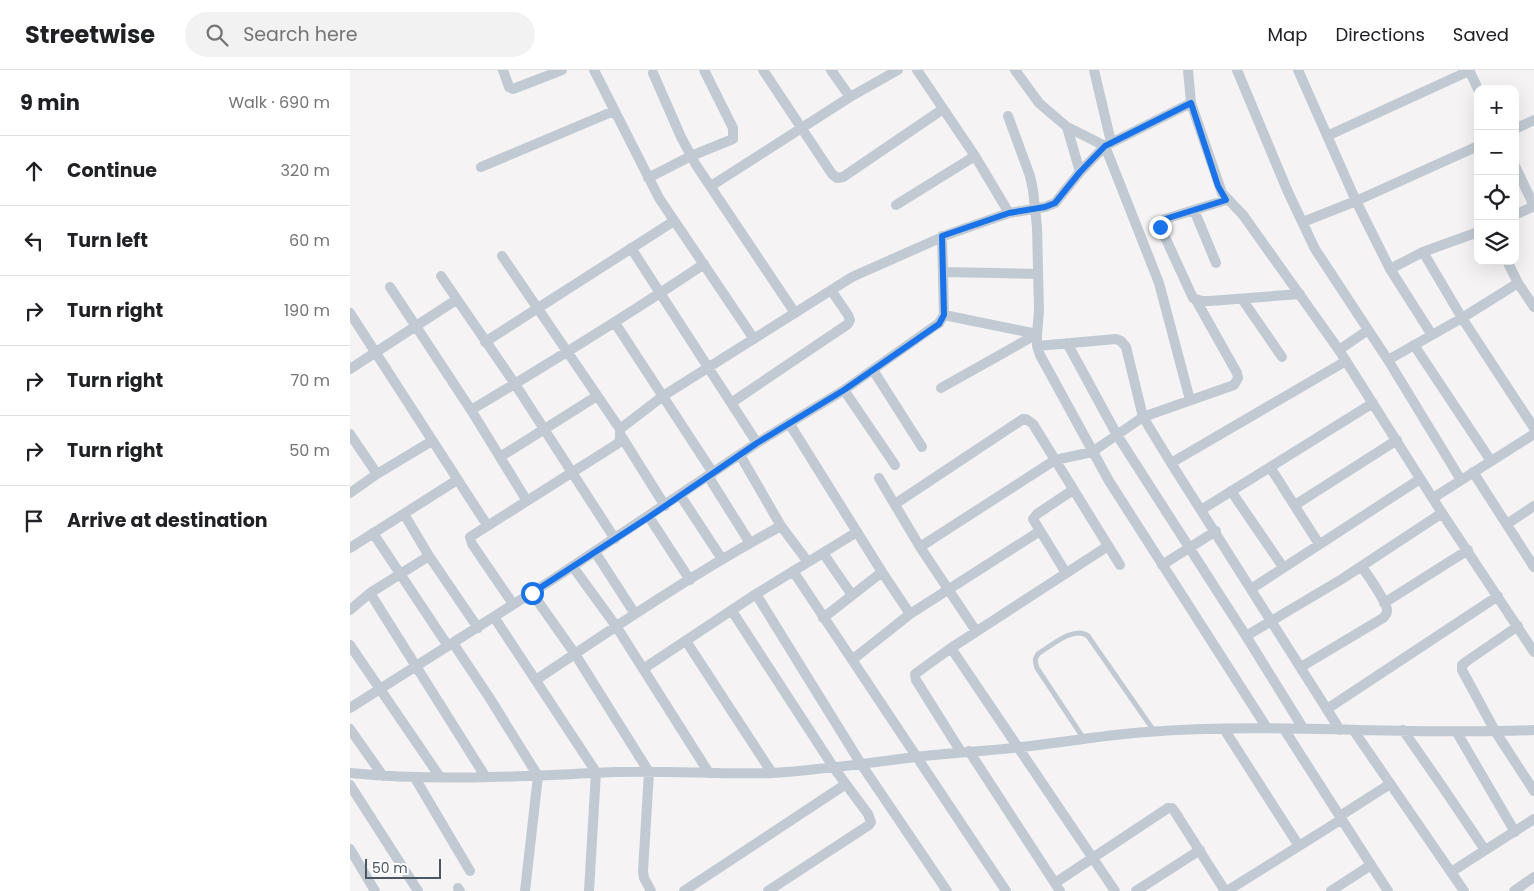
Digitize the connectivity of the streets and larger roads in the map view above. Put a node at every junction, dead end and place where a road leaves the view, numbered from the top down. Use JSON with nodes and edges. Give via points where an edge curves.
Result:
{"nodes":[{"id":1,"x":503,"y":70,"type":"edge"},
{"id":2,"x":562,"y":70,"type":"edge"},
{"id":3,"x":594,"y":70,"type":"edge"},
{"id":4,"x":704,"y":70,"type":"edge"},
{"id":5,"x":763,"y":70,"type":"edge"},
{"id":6,"x":831,"y":70,"type":"edge"},
{"id":7,"x":898,"y":70,"type":"edge"},
{"id":8,"x":917,"y":70,"type":"edge"},
{"id":9,"x":1015,"y":70,"type":"edge"},
{"id":10,"x":1094,"y":70,"type":"edge"},
{"id":11,"x":1188,"y":70,"type":"edge"},
{"id":12,"x":1298,"y":70,"type":"edge"},
{"id":13,"x":1469,"y":70,"type":"edge"},
{"id":14,"x":1240,"y":71,"type":"edge"},
{"id":15,"x":653,"y":73,"type":"dead end"},
{"id":16,"x":1476,"y":85,"type":"edge"},
{"id":17,"x":850,"y":97,"type":"junction"},
{"id":18,"x":1191,"y":103,"type":"junction"},
{"id":19,"x":943,"y":109,"type":"junction"},
{"id":20,"x":614,"y":111,"type":"junction"},
{"id":21,"x":1008,"y":116,"type":"dead end"},
{"id":22,"x":1534,"y":120,"type":"edge"},
{"id":23,"x":1067,"y":127,"type":"junction"},
{"id":24,"x":1519,"y":127,"type":"edge"},
{"id":25,"x":801,"y":128,"type":"junction"},
{"id":26,"x":1327,"y":136,"type":"junction"},
{"id":27,"x":1108,"y":144,"type":"junction"},
{"id":28,"x":1474,"y":148,"type":"edge"},
{"id":29,"x":691,"y":156,"type":"junction"},
{"id":30,"x":975,"y":156,"type":"junction"},
{"id":31,"x":481,"y":167,"type":"dead end"},
{"id":32,"x":1080,"y":172,"type":"junction"},
{"id":33,"x":1519,"y":174,"type":"edge"},
{"id":34,"x":648,"y":178,"type":"junction"},
{"id":35,"x":711,"y":186,"type":"junction"},
{"id":36,"x":1226,"y":200,"type":"junction"},
{"id":37,"x":1356,"y":201,"type":"junction"},
{"id":38,"x":896,"y":204,"type":"dead end"},
{"id":39,"x":1534,"y":206,"type":"edge"},
{"id":40,"x":1035,"y":207,"type":"junction"},
{"id":41,"x":1194,"y":210,"type":"junction"},
{"id":42,"x":1009,"y":213,"type":"junction"},
{"id":43,"x":1519,"y":213,"type":"edge"},
{"id":44,"x":674,"y":220,"type":"junction"},
{"id":45,"x":1303,"y":222,"type":"junction"},
{"id":46,"x":1474,"y":233,"type":"edge"},
{"id":47,"x":942,"y":236,"type":"junction"},
{"id":48,"x":631,"y":248,"type":"junction"},
{"id":49,"x":1423,"y":252,"type":"junction"},
{"id":50,"x":502,"y":256,"type":"dead end"},
{"id":51,"x":1216,"y":263,"type":"dead end"},
{"id":52,"x":704,"y":264,"type":"junction"},
{"id":53,"x":1508,"y":265,"type":"edge"},
{"id":54,"x":1390,"y":269,"type":"junction"},
{"id":55,"x":944,"y":272,"type":"junction"},
{"id":56,"x":1038,"y":274,"type":"junction"},
{"id":57,"x":441,"y":276,"type":"dead end"},
{"id":58,"x":1518,"y":283,"type":"junction"},
{"id":59,"x":390,"y":287,"type":"dead end"},
{"id":60,"x":831,"y":290,"type":"junction"},
{"id":61,"x":661,"y":293,"type":"junction"},
{"id":62,"x":1300,"y":294,"type":"junction"},
{"id":63,"x":1242,"y":299,"type":"junction"},
{"id":64,"x":456,"y":300,"type":"junction"},
{"id":65,"x":1196,"y":300,"type":"junction"},
{"id":66,"x":1534,"y":307,"type":"edge"},
{"id":67,"x":538,"y":308,"type":"junction"},
{"id":68,"x":350,"y":313,"type":"edge"},
{"id":69,"x":795,"y":313,"type":"junction"},
{"id":70,"x":944,"y":315,"type":"junction"},
{"id":71,"x":1462,"y":318,"type":"junction"},
{"id":72,"x":616,"y":323,"type":"junction"},
{"id":73,"x":416,"y":327,"type":"junction"},
{"id":74,"x":1368,"y":330,"type":"junction"},
{"id":75,"x":1037,"y":334,"type":"junction"},
{"id":76,"x":1432,"y":335,"type":"junction"},
{"id":77,"x":754,"y":339,"type":"junction"},
{"id":78,"x":485,"y":342,"type":"junction"},
{"id":79,"x":1067,"y":343,"type":"junction"},
{"id":80,"x":1414,"y":345,"type":"junction"},
{"id":81,"x":1037,"y":346,"type":"junction"},
{"id":82,"x":1339,"y":350,"type":"junction"},
{"id":83,"x":567,"y":351,"type":"junction"},
{"id":84,"x":376,"y":352,"type":"junction"},
{"id":85,"x":1282,"y":357,"type":"dead end"},
{"id":86,"x":1388,"y":360,"type":"junction"},
{"id":87,"x":1346,"y":361,"type":"junction"},
{"id":88,"x":350,"y":369,"type":"edge"},
{"id":89,"x":709,"y":369,"type":"junction"},
{"id":90,"x":873,"y":370,"type":"junction"},
{"id":91,"x":515,"y":384,"type":"junction"},
{"id":92,"x":941,"y":388,"type":"dead end"},
{"id":93,"x":844,"y":390,"type":"junction"},
{"id":94,"x":597,"y":396,"type":"junction"},
{"id":95,"x":663,"y":396,"type":"junction"},
{"id":96,"x":1190,"y":400,"type":"junction"},
{"id":97,"x":731,"y":403,"type":"junction"},
{"id":98,"x":1373,"y":403,"type":"junction"},
{"id":99,"x":471,"y":410,"type":"junction"},
{"id":100,"x":1143,"y":417,"type":"junction"},
{"id":101,"x":789,"y":423,"type":"junction"},
{"id":102,"x":1534,"y":428,"type":"edge"},
{"id":103,"x":543,"y":430,"type":"junction"},
{"id":104,"x":620,"y":432,"type":"junction"},
{"id":105,"x":350,"y":434,"type":"edge"},
{"id":106,"x":1534,"y":434,"type":"edge"},
{"id":107,"x":1116,"y":436,"type":"junction"},
{"id":108,"x":1397,"y":440,"type":"junction"},
{"id":109,"x":432,"y":441,"type":"junction"},
{"id":110,"x":757,"y":443,"type":"junction"},
{"id":111,"x":922,"y":447,"type":"dead end"},
{"id":112,"x":1092,"y":452,"type":"junction"},
{"id":113,"x":740,"y":456,"type":"junction"},
{"id":114,"x":500,"y":457,"type":"junction"},
{"id":115,"x":1055,"y":460,"type":"junction"},
{"id":116,"x":1492,"y":462,"type":"junction"},
{"id":117,"x":1171,"y":463,"type":"junction"},
{"id":118,"x":895,"y":465,"type":"dead end"},
{"id":119,"x":1270,"y":467,"type":"junction"},
{"id":120,"x":1473,"y":472,"type":"junction"},
{"id":121,"x":377,"y":474,"type":"junction"},
{"id":122,"x":572,"y":474,"type":"junction"},
{"id":123,"x":710,"y":474,"type":"junction"},
{"id":124,"x":879,"y":478,"type":"dead end"},
{"id":125,"x":1420,"y":479,"type":"junction"},
{"id":126,"x":457,"y":480,"type":"junction"},
{"id":127,"x":1461,"y":480,"type":"junction"},
{"id":128,"x":1073,"y":490,"type":"junction"},
{"id":129,"x":1231,"y":491,"type":"junction"},
{"id":130,"x":350,"y":493,"type":"edge"},
{"id":131,"x":680,"y":495,"type":"junction"},
{"id":132,"x":1433,"y":498,"type":"junction"},
{"id":133,"x":527,"y":501,"type":"junction"},
{"id":134,"x":895,"y":504,"type":"junction"},
{"id":135,"x":1295,"y":505,"type":"junction"},
{"id":136,"x":665,"y":506,"type":"junction"},
{"id":137,"x":1534,"y":506,"type":"edge"},
{"id":138,"x":1201,"y":510,"type":"junction"},
{"id":139,"x":1442,"y":513,"type":"junction"},
{"id":140,"x":404,"y":514,"type":"junction"},
{"id":141,"x":649,"y":517,"type":"junction"},
{"id":142,"x":1506,"y":524,"type":"junction"},
{"id":143,"x":487,"y":525,"type":"junction"},
{"id":144,"x":781,"y":526,"type":"junction"},
{"id":145,"x":1040,"y":531,"type":"junction"},
{"id":146,"x":1216,"y":531,"type":"junction"},
{"id":147,"x":857,"y":532,"type":"junction"},
{"id":148,"x":373,"y":533,"type":"junction"},
{"id":149,"x":615,"y":539,"type":"junction"},
{"id":150,"x":750,"y":543,"type":"junction"},
{"id":151,"x":1319,"y":544,"type":"junction"},
{"id":152,"x":1108,"y":546,"type":"junction"},
{"id":153,"x":920,"y":547,"type":"junction"},
{"id":154,"x":1190,"y":547,"type":"junction"},
{"id":155,"x":350,"y":548,"type":"edge"},
{"id":156,"x":1468,"y":550,"type":"junction"},
{"id":157,"x":595,"y":552,"type":"junction"},
{"id":158,"x":823,"y":553,"type":"junction"},
{"id":159,"x":430,"y":556,"type":"junction"},
{"id":160,"x":722,"y":559,"type":"junction"},
{"id":161,"x":808,"y":562,"type":"junction"},
{"id":162,"x":1120,"y":565,"type":"dead end"},
{"id":163,"x":1162,"y":565,"type":"junction"},
{"id":164,"x":1362,"y":566,"type":"junction"},
{"id":165,"x":573,"y":567,"type":"junction"},
{"id":166,"x":1283,"y":567,"type":"junction"},
{"id":167,"x":1534,"y":567,"type":"edge"},
{"id":168,"x":793,"y":571,"type":"junction"},
{"id":169,"x":882,"y":572,"type":"junction"},
{"id":170,"x":1066,"y":573,"type":"junction"},
{"id":171,"x":400,"y":576,"type":"junction"},
{"id":172,"x":690,"y":580,"type":"junction"},
{"id":173,"x":1251,"y":589,"type":"junction"},
{"id":174,"x":950,"y":590,"type":"junction"},
{"id":175,"x":370,"y":593,"type":"junction"},
{"id":176,"x":532,"y":593,"type":"junction"},
{"id":177,"x":756,"y":594,"type":"junction"},
{"id":178,"x":852,"y":595,"type":"junction"},
{"id":179,"x":1498,"y":596,"type":"junction"},
{"id":180,"x":1384,"y":603,"type":"junction"},
{"id":181,"x":513,"y":604,"type":"junction"},
{"id":182,"x":350,"y":610,"type":"edge"},
{"id":183,"x":732,"y":611,"type":"junction"},
{"id":184,"x":635,"y":614,"type":"junction"},
{"id":185,"x":910,"y":614,"type":"junction"},
{"id":186,"x":494,"y":617,"type":"junction"},
{"id":187,"x":823,"y":618,"type":"junction"},
{"id":188,"x":1272,"y":620,"type":"junction"},
{"id":189,"x":616,"y":626,"type":"junction"},
{"id":190,"x":1518,"y":626,"type":"junction"},
{"id":191,"x":478,"y":628,"type":"junction"},
{"id":192,"x":976,"y":631,"type":"junction"},
{"id":193,"x":1246,"y":636,"type":"junction"},
{"id":194,"x":686,"y":641,"type":"junction"},
{"id":195,"x":450,"y":644,"type":"junction"},
{"id":196,"x":350,"y":645,"type":"edge"},
{"id":197,"x":952,"y":648,"type":"junction"},
{"id":198,"x":1534,"y":652,"type":"edge"},
{"id":199,"x":575,"y":654,"type":"junction"},
{"id":200,"x":852,"y":660,"type":"junction"},
{"id":201,"x":416,"y":666,"type":"junction"},
{"id":202,"x":1301,"y":667,"type":"junction"},
{"id":203,"x":643,"y":669,"type":"junction"},
{"id":204,"x":536,"y":680,"type":"junction"},
{"id":205,"x":380,"y":688,"type":"junction"},
{"id":206,"x":350,"y":708,"type":"edge"},
{"id":207,"x":1326,"y":709,"type":"junction"},
{"id":208,"x":350,"y":728,"type":"edge"},
{"id":209,"x":1267,"y":728,"type":"junction"},
{"id":210,"x":1303,"y":728,"type":"junction"},
{"id":211,"x":1224,"y":729,"type":"junction"},
{"id":212,"x":1284,"y":729,"type":"junction"},
{"id":213,"x":1340,"y":730,"type":"junction"},
{"id":214,"x":1403,"y":730,"type":"junction"},
{"id":215,"x":1534,"y":730,"type":"edge"},
{"id":216,"x":1354,"y":731,"type":"junction"},
{"id":217,"x":1456,"y":731,"type":"junction"},
{"id":218,"x":1495,"y":731,"type":"junction"},
{"id":219,"x":1019,"y":748,"type":"junction"},
{"id":220,"x":965,"y":752,"type":"junction"},
{"id":221,"x":917,"y":757,"type":"junction"},
{"id":222,"x":861,"y":764,"type":"junction"},
{"id":223,"x":834,"y":768,"type":"junction"},
{"id":224,"x":596,"y":772,"type":"junction"},
{"id":225,"x":648,"y":772,"type":"junction"},
{"id":226,"x":350,"y":773,"type":"edge"},
{"id":227,"x":709,"y":773,"type":"junction"},
{"id":228,"x":772,"y":773,"type":"junction"},
{"id":229,"x":383,"y":776,"type":"junction"},
{"id":230,"x":485,"y":776,"type":"junction"},
{"id":231,"x":538,"y":776,"type":"junction"},
{"id":232,"x":440,"y":777,"type":"junction"},
{"id":233,"x":415,"y":778,"type":"junction"},
{"id":234,"x":846,"y":784,"type":"junction"},
{"id":235,"x":1390,"y":784,"type":"junction"},
{"id":236,"x":350,"y":785,"type":"edge"},
{"id":237,"x":1534,"y":791,"type":"edge"},
{"id":238,"x":1341,"y":818,"type":"junction"},
{"id":239,"x":1534,"y":819,"type":"edge"},
{"id":240,"x":1515,"y":832,"type":"junction"},
{"id":241,"x":1299,"y":846,"type":"junction"},
{"id":242,"x":1200,"y":850,"type":"junction"},
{"id":243,"x":1485,"y":850,"type":"junction"},
{"id":244,"x":351,"y":853,"type":"edge"},
{"id":245,"x":1094,"y":858,"type":"junction"},
{"id":246,"x":1371,"y":865,"type":"junction"},
{"id":247,"x":470,"y":871,"type":"dead end"},
{"id":248,"x":1451,"y":872,"type":"junction"},
{"id":249,"x":1534,"y":877,"type":"edge"},
{"id":250,"x":1058,"y":887,"type":"edge"},
{"id":251,"x":375,"y":891,"type":"edge"},
{"id":252,"x":418,"y":891,"type":"edge"},
{"id":253,"x":525,"y":891,"type":"edge"},
{"id":254,"x":589,"y":891,"type":"edge"},
{"id":255,"x":651,"y":891,"type":"edge"},
{"id":256,"x":684,"y":891,"type":"edge"},
{"id":257,"x":768,"y":891,"type":"edge"},
{"id":258,"x":947,"y":891,"type":"edge"},
{"id":259,"x":1006,"y":891,"type":"edge"},
{"id":260,"x":1116,"y":891,"type":"edge"},
{"id":261,"x":1136,"y":891,"type":"edge"},
{"id":262,"x":1226,"y":891,"type":"edge"},
{"id":263,"x":1331,"y":891,"type":"edge"},
{"id":264,"x":1388,"y":891,"type":"edge"},
{"id":265,"x":1464,"y":891,"type":"edge"},
{"id":266,"x":1514,"y":891,"type":"edge"}],
"edges":[{"from":1,"to":2,"type":"street","via":[[509,87],[513,88]]},
{"from":3,"to":20,"type":"street"},
{"from":4,"to":29,"type":"street","via":[[734,134],[733,139]]},
{"from":5,"to":25,"type":"street"},
{"from":6,"to":17,"type":"street"},
{"from":7,"to":17,"type":"street"},
{"from":8,"to":19,"type":"street"},
{"from":9,"to":23,"type":"street","via":[[1039,103]]},
{"from":10,"to":27,"type":"street"},
{"from":11,"to":18,"type":"street"},
{"from":12,"to":26,"type":"street"},
{"from":13,"to":16,"type":"street"},
{"from":13,"to":26,"type":"street"},
{"from":14,"to":45,"type":"street"},
{"from":15,"to":29,"type":"street"},
{"from":17,"to":25,"type":"street"},
{"from":18,"to":27,"type":"street"},
{"from":18,"to":36,"type":"street","via":[[1218,186]]},
{"from":19,"to":25,"type":"street","via":[[843,177],[836,178]]},
{"from":19,"to":30,"type":"street"},
{"from":20,"to":31,"type":"street"},
{"from":20,"to":34,"type":"street"},
{"from":21,"to":40,"type":"street","via":[[1030,176]]},
{"from":22,"to":24,"type":"street"},
{"from":23,"to":27,"type":"street"},
{"from":23,"to":32,"type":"street"},
{"from":25,"to":35,"type":"street"},
{"from":26,"to":37,"type":"street"},
{"from":27,"to":32,"type":"street"},
{"from":27,"to":96,"type":"street","via":[[1159,283]]},
{"from":28,"to":37,"type":"street"},
{"from":29,"to":34,"type":"street"},
{"from":29,"to":35,"type":"street"},
{"from":30,"to":38,"type":"street"},
{"from":30,"to":42,"type":"street"},
{"from":32,"to":40,"type":"street","via":[[1055,203]]},
{"from":33,"to":39,"type":"street"},
{"from":34,"to":44,"type":"street"},
{"from":35,"to":69,"type":"street"},
{"from":36,"to":41,"type":"street"},
{"from":36,"to":62,"type":"street","via":[[1243,215]]},
{"from":37,"to":45,"type":"street"},
{"from":37,"to":54,"type":"street"},
{"from":39,"to":43,"type":"street"},
{"from":40,"to":42,"type":"street"},
{"from":40,"to":56,"type":"street"},
{"from":41,"to":51,"type":"street"},
{"from":41,"to":65,"type":"street","via":[[1159,224],[1190,294]]},
{"from":42,"to":47,"type":"street"},
{"from":44,"to":48,"type":"street"},
{"from":44,"to":52,"type":"street"},
{"from":45,"to":74,"type":"street","via":[[1315,249]]},
{"from":46,"to":49,"type":"street"},
{"from":47,"to":55,"type":"street"},
{"from":47,"to":60,"type":"street","via":[[852,277]]},
{"from":48,"to":61,"type":"street"},
{"from":48,"to":67,"type":"street"},
{"from":49,"to":54,"type":"street"},
{"from":49,"to":71,"type":"street"},
{"from":50,"to":67,"type":"street"},
{"from":52,"to":61,"type":"street"},
{"from":52,"to":77,"type":"street"},
{"from":53,"to":58,"type":"street"},
{"from":54,"to":76,"type":"street"},
{"from":55,"to":56,"type":"street"},
{"from":55,"to":70,"type":"street"},
{"from":56,"to":75,"type":"street"},
{"from":57,"to":64,"type":"street"},
{"from":58,"to":66,"type":"street"},
{"from":58,"to":71,"type":"street"},
{"from":59,"to":73,"type":"street"},
{"from":60,"to":69,"type":"street"},
{"from":60,"to":97,"type":"street","via":[[848,315],[848,324]]},
{"from":61,"to":72,"type":"street"},
{"from":61,"to":89,"type":"street"},
{"from":62,"to":63,"type":"street"},
{"from":62,"to":82,"type":"street"},
{"from":63,"to":65,"type":"street"},
{"from":63,"to":85,"type":"street"},
{"from":64,"to":73,"type":"street"},
{"from":64,"to":78,"type":"street"},
{"from":65,"to":96,"type":"street","via":[[1238,378],[1234,385]]},
{"from":67,"to":78,"type":"street"},
{"from":67,"to":83,"type":"street"},
{"from":68,"to":84,"type":"street"},
{"from":69,"to":77,"type":"street"},
{"from":70,"to":75,"type":"street"},
{"from":70,"to":90,"type":"street","via":[[939,324]]},
{"from":71,"to":76,"type":"street"},
{"from":71,"to":102,"type":"street"},
{"from":72,"to":83,"type":"street"},
{"from":72,"to":95,"type":"street"},
{"from":73,"to":84,"type":"street"},
{"from":73,"to":99,"type":"street"},
{"from":74,"to":82,"type":"street"},
{"from":74,"to":86,"type":"street"},
{"from":75,"to":81,"type":"street"},
{"from":75,"to":92,"type":"street"},
{"from":76,"to":80,"type":"street"},
{"from":77,"to":89,"type":"street"},
{"from":78,"to":91,"type":"street"},
{"from":79,"to":81,"type":"street"},
{"from":79,"to":100,"type":"street","via":[[1121,341],[1126,347]]},
{"from":79,"to":107,"type":"street"},
{"from":80,"to":86,"type":"street"},
{"from":80,"to":116,"type":"street"},
{"from":81,"to":112,"type":"street"},
{"from":82,"to":87,"type":"street"},
{"from":83,"to":91,"type":"street"},
{"from":83,"to":94,"type":"street"},
{"from":84,"to":88,"type":"street"},
{"from":84,"to":109,"type":"street"},
{"from":86,"to":127,"type":"street"},
{"from":87,"to":98,"type":"street"},
{"from":87,"to":117,"type":"street"},
{"from":89,"to":95,"type":"street"},
{"from":89,"to":97,"type":"street"},
{"from":90,"to":93,"type":"street"},
{"from":90,"to":111,"type":"street"},
{"from":91,"to":99,"type":"street"},
{"from":91,"to":103,"type":"street"},
{"from":93,"to":101,"type":"street"},
{"from":93,"to":118,"type":"street"},
{"from":94,"to":103,"type":"street"},
{"from":94,"to":104,"type":"street"},
{"from":95,"to":104,"type":"street"},
{"from":95,"to":123,"type":"street"},
{"from":96,"to":100,"type":"street"},
{"from":97,"to":110,"type":"street"},
{"from":98,"to":108,"type":"street"},
{"from":98,"to":119,"type":"street"},
{"from":99,"to":114,"type":"street"},
{"from":100,"to":107,"type":"street"},
{"from":100,"to":117,"type":"street"},
{"from":101,"to":110,"type":"street"},
{"from":101,"to":147,"type":"street"},
{"from":103,"to":114,"type":"street"},
{"from":103,"to":122,"type":"street"},
{"from":104,"to":122,"type":"street","via":[[617,444]]},
{"from":104,"to":136,"type":"street"},
{"from":105,"to":121,"type":"street"},
{"from":106,"to":116,"type":"street"},
{"from":107,"to":112,"type":"street"},
{"from":107,"to":154,"type":"street"},
{"from":108,"to":125,"type":"street"},
{"from":108,"to":135,"type":"street"},
{"from":109,"to":121,"type":"street"},
{"from":109,"to":126,"type":"street"},
{"from":110,"to":113,"type":"street"},
{"from":112,"to":115,"type":"street"},
{"from":112,"to":163,"type":"street"},
{"from":113,"to":123,"type":"street"},
{"from":113,"to":144,"type":"street"},
{"from":114,"to":133,"type":"street"},
{"from":115,"to":128,"type":"street"},
{"from":115,"to":134,"type":"street","via":[[1030,420],[1023,419]]},
{"from":115,"to":153,"type":"street"},
{"from":116,"to":120,"type":"street"},
{"from":117,"to":138,"type":"street"},
{"from":119,"to":129,"type":"street"},
{"from":119,"to":135,"type":"street"},
{"from":120,"to":127,"type":"street"},
{"from":120,"to":142,"type":"street"},
{"from":121,"to":130,"type":"street"},
{"from":122,"to":133,"type":"street"},
{"from":122,"to":149,"type":"street"},
{"from":123,"to":131,"type":"street"},
{"from":123,"to":150,"type":"street"},
{"from":124,"to":134,"type":"street"},
{"from":125,"to":132,"type":"street"},
{"from":125,"to":151,"type":"street"},
{"from":126,"to":140,"type":"street"},
{"from":126,"to":143,"type":"street"},
{"from":127,"to":132,"type":"street"},
{"from":128,"to":145,"type":"street","via":[[1034,517]]},
{"from":128,"to":152,"type":"street"},
{"from":129,"to":138,"type":"street"},
{"from":129,"to":166,"type":"street"},
{"from":131,"to":136,"type":"street"},
{"from":131,"to":160,"type":"street"},
{"from":132,"to":139,"type":"street"},
{"from":133,"to":143,"type":"street"},
{"from":134,"to":153,"type":"street"},
{"from":135,"to":151,"type":"street"},
{"from":136,"to":141,"type":"street"},
{"from":137,"to":142,"type":"street"},
{"from":138,"to":146,"type":"street"},
{"from":139,"to":156,"type":"street"},
{"from":139,"to":164,"type":"street"},
{"from":140,"to":148,"type":"street"},
{"from":140,"to":159,"type":"street"},
{"from":141,"to":149,"type":"street"},
{"from":141,"to":172,"type":"street"},
{"from":142,"to":167,"type":"street"},
{"from":143,"to":181,"type":"street","via":[[470,540]]},
{"from":144,"to":150,"type":"street"},
{"from":144,"to":161,"type":"street"},
{"from":145,"to":170,"type":"street"},
{"from":145,"to":174,"type":"street"},
{"from":146,"to":154,"type":"street"},
{"from":146,"to":173,"type":"street"},
{"from":147,"to":158,"type":"street"},
{"from":147,"to":169,"type":"street"},
{"from":148,"to":155,"type":"street"},
{"from":148,"to":171,"type":"street"},
{"from":149,"to":157,"type":"street"},
{"from":150,"to":160,"type":"street"},
{"from":151,"to":166,"type":"street"},
{"from":152,"to":162,"type":"street"},
{"from":152,"to":170,"type":"street"},
{"from":153,"to":174,"type":"street"},
{"from":154,"to":163,"type":"street"},
{"from":154,"to":193,"type":"street"},
{"from":156,"to":179,"type":"street"},
{"from":156,"to":180,"type":"street"},
{"from":157,"to":165,"type":"street"},
{"from":157,"to":184,"type":"street"},
{"from":158,"to":161,"type":"street"},
{"from":158,"to":178,"type":"street"},
{"from":159,"to":171,"type":"street"},
{"from":159,"to":191,"type":"street"},
{"from":160,"to":172,"type":"street"},
{"from":161,"to":168,"type":"street"},
{"from":163,"to":209,"type":"street"},
{"from":164,"to":180,"type":"street"},
{"from":164,"to":188,"type":"street"},
{"from":165,"to":176,"type":"street"},
{"from":165,"to":189,"type":"street"},
{"from":166,"to":173,"type":"street"},
{"from":168,"to":177,"type":"street"},
{"from":168,"to":187,"type":"street"},
{"from":169,"to":178,"type":"street"},
{"from":169,"to":185,"type":"street"},
{"from":170,"to":192,"type":"street"},
{"from":171,"to":175,"type":"street"},
{"from":171,"to":195,"type":"street"},
{"from":172,"to":184,"type":"street"},
{"from":173,"to":188,"type":"street"},
{"from":174,"to":185,"type":"street"},
{"from":174,"to":192,"type":"street"},
{"from":175,"to":182,"type":"street"},
{"from":175,"to":201,"type":"street"},
{"from":176,"to":181,"type":"street"},
{"from":176,"to":199,"type":"street"},
{"from":177,"to":183,"type":"street"},
{"from":177,"to":222,"type":"street"},
{"from":178,"to":187,"type":"street"},
{"from":179,"to":190,"type":"street"},
{"from":179,"to":207,"type":"street"},
{"from":180,"to":202,"type":"street","via":[[1387,610],[1383,618]]},
{"from":181,"to":186,"type":"street"},
{"from":183,"to":194,"type":"street"},
{"from":183,"to":223,"type":"street"},
{"from":184,"to":189,"type":"street"},
{"from":185,"to":200,"type":"street"},
{"from":186,"to":191,"type":"street"},
{"from":186,"to":204,"type":"street"},
{"from":187,"to":200,"type":"street"},
{"from":188,"to":193,"type":"street"},
{"from":188,"to":202,"type":"street"},
{"from":189,"to":199,"type":"street"},
{"from":189,"to":203,"type":"street"},
{"from":190,"to":198,"type":"street"},
{"from":190,"to":218,"type":"street","via":[[1462,665]]},
{"from":191,"to":195,"type":"street"},
{"from":192,"to":197,"type":"street"},
{"from":193,"to":210,"type":"street"},
{"from":194,"to":203,"type":"street"},
{"from":194,"to":228,"type":"street"},
{"from":195,"to":201,"type":"street"},
{"from":195,"to":231,"type":"street","via":[[489,697]]},
{"from":196,"to":205,"type":"street"},
{"from":197,"to":219,"type":"street"},
{"from":197,"to":220,"type":"street","via":[[917,671],[914,677]]},
{"from":199,"to":204,"type":"street"},
{"from":199,"to":225,"type":"street"},
{"from":200,"to":221,"type":"street"},
{"from":201,"to":205,"type":"street"},
{"from":201,"to":230,"type":"street"},
{"from":202,"to":207,"type":"street"},
{"from":203,"to":227,"type":"street"},
{"from":204,"to":224,"type":"street"},
{"from":205,"to":206,"type":"street"},
{"from":205,"to":232,"type":"street"},
{"from":207,"to":213,"type":"street"},
{"from":208,"to":229,"type":"street"},
{"from":209,"to":211,"type":"street"},
{"from":209,"to":212,"type":"street"},
{"from":210,"to":212,"type":"street"},
{"from":210,"to":213,"type":"street"},
{"from":211,"to":219,"type":"street","via":[[1154,731]]},
{"from":211,"to":241,"type":"street"},
{"from":212,"to":238,"type":"street"},
{"from":213,"to":216,"type":"street"},
{"from":214,"to":216,"type":"street"},
{"from":214,"to":217,"type":"street"},
{"from":214,"to":243,"type":"street"},
{"from":215,"to":218,"type":"street"},
{"from":216,"to":235,"type":"street"},
{"from":217,"to":218,"type":"street"},
{"from":217,"to":240,"type":"street"},
{"from":218,"to":237,"type":"street"},
{"from":219,"to":220,"type":"street"},
{"from":219,"to":245,"type":"street"},
{"from":220,"to":221,"type":"street"},
{"from":220,"to":250,"type":"street"},
{"from":221,"to":222,"type":"street"},
{"from":221,"to":259,"type":"street"},
{"from":222,"to":223,"type":"street"},
{"from":222,"to":258,"type":"street"},
{"from":223,"to":228,"type":"street"},
{"from":223,"to":234,"type":"street"},
{"from":224,"to":225,"type":"street"},
{"from":224,"to":231,"type":"street"},
{"from":224,"to":254,"type":"street"},
{"from":225,"to":227,"type":"street"},
{"from":225,"to":255,"type":"street","via":[[643,871]]},
{"from":226,"to":229,"type":"street"},
{"from":227,"to":228,"type":"street"},
{"from":229,"to":233,"type":"street"},
{"from":230,"to":231,"type":"street"},
{"from":230,"to":232,"type":"street"},
{"from":231,"to":253,"type":"street"},
{"from":232,"to":233,"type":"street"},
{"from":233,"to":247,"type":"street"},
{"from":234,"to":256,"type":"street"},
{"from":234,"to":257,"type":"street","via":[[868,814],[869,825]]},
{"from":235,"to":238,"type":"street"},
{"from":235,"to":248,"type":"street"},
{"from":236,"to":252,"type":"street"},
{"from":238,"to":241,"type":"street"},
{"from":238,"to":246,"type":"street"},
{"from":239,"to":240,"type":"street"},
{"from":240,"to":243,"type":"street"},
{"from":241,"to":262,"type":"street"},
{"from":242,"to":245,"type":"street","via":[[1176,812],[1168,808]]},
{"from":242,"to":261,"type":"street"},
{"from":242,"to":262,"type":"street"},
{"from":243,"to":248,"type":"street"},
{"from":244,"to":251,"type":"street"},
{"from":245,"to":250,"type":"street"},
{"from":245,"to":260,"type":"street"},
{"from":246,"to":263,"type":"street"},
{"from":246,"to":264,"type":"street"},
{"from":248,"to":265,"type":"street"},
{"from":249,"to":266,"type":"street"}]}
